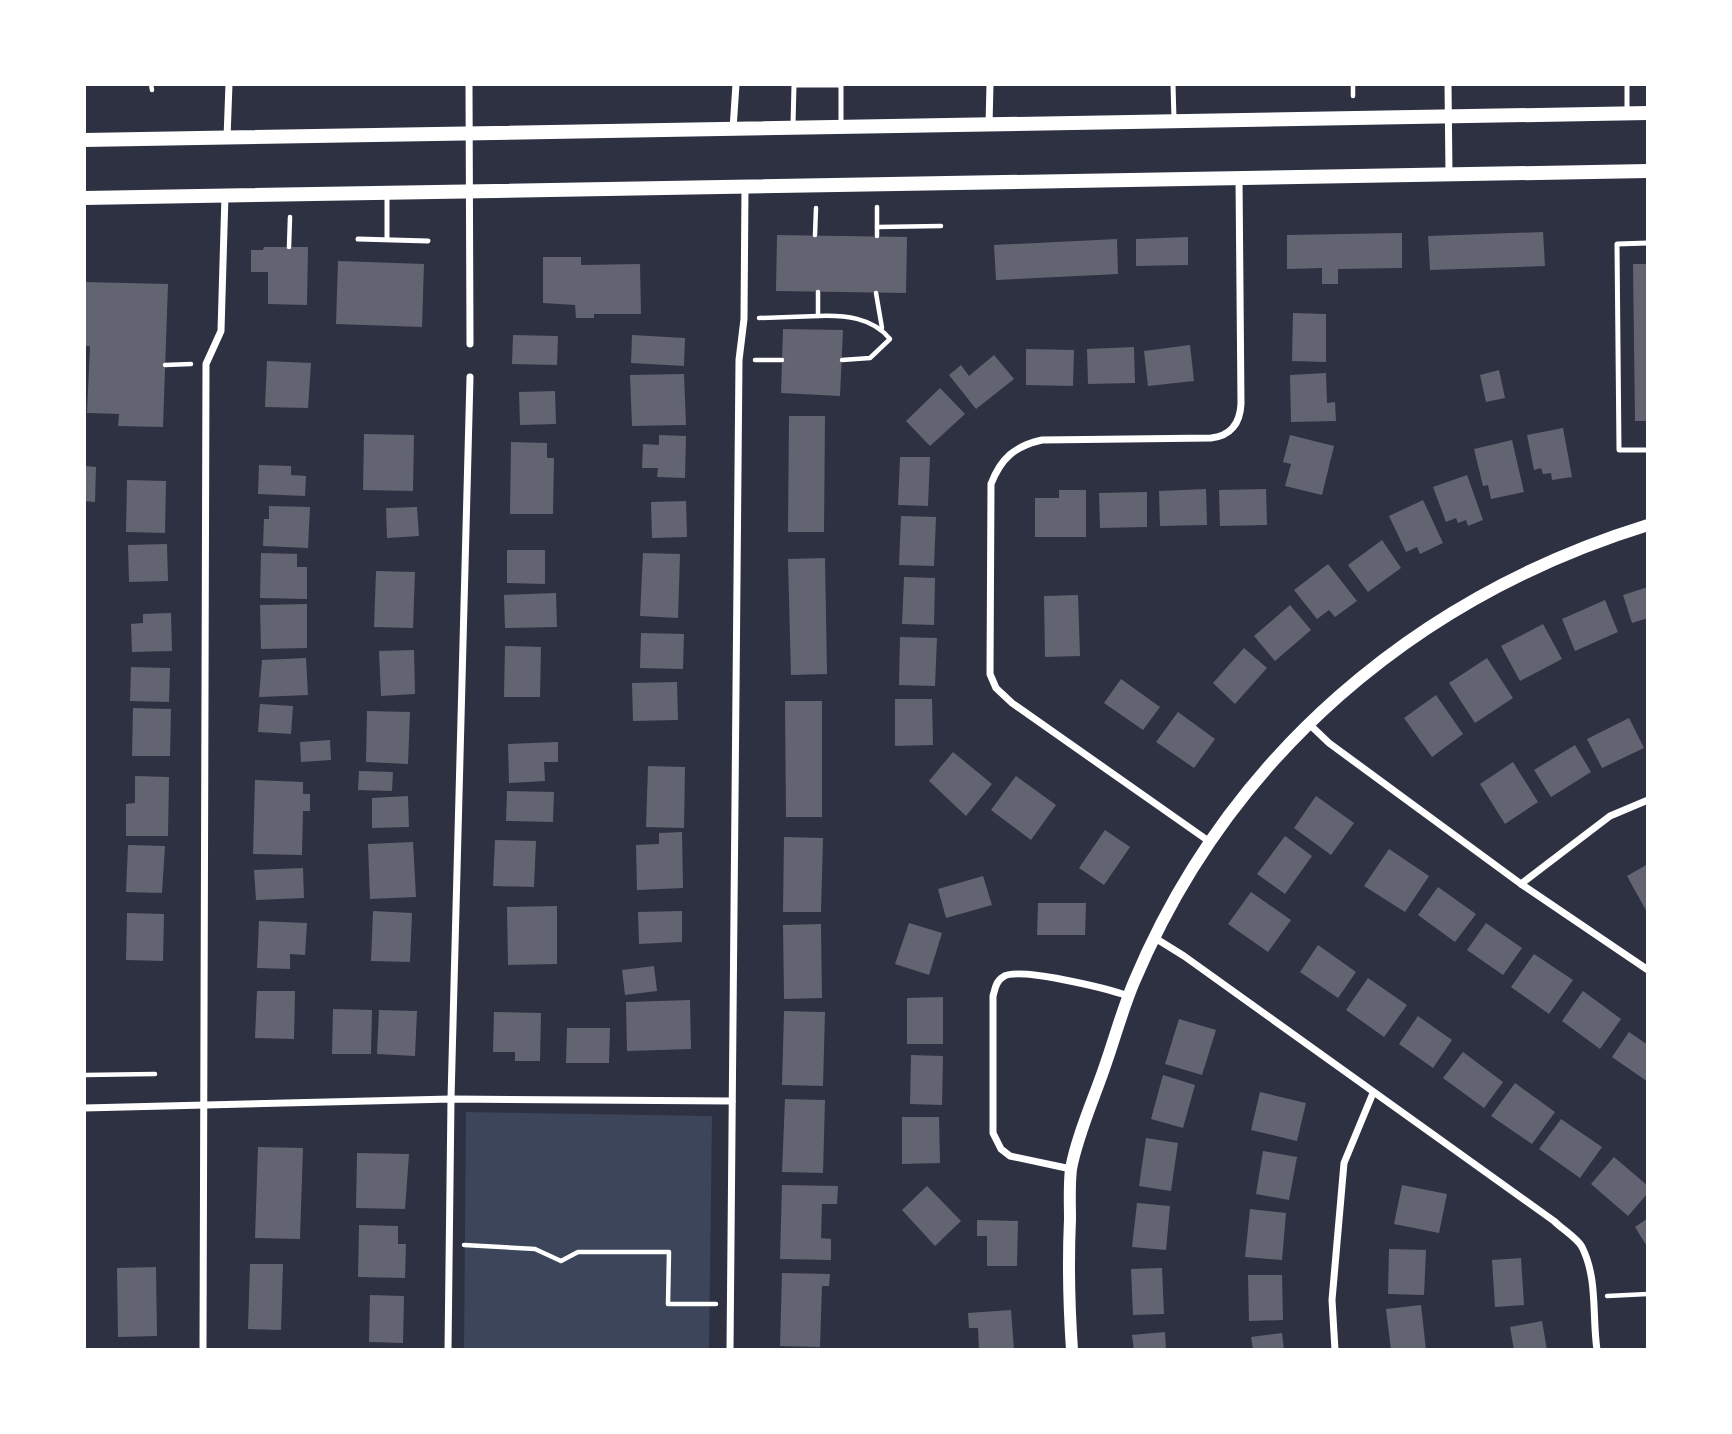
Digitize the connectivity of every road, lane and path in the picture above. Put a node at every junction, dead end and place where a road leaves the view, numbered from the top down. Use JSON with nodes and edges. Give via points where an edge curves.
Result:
{"nodes":[{"id":1,"x":229,"y":84,"type":"edge"},
{"id":2,"x":469,"y":84,"type":"edge"},
{"id":3,"x":736,"y":84,"type":"edge"},
{"id":4,"x":990,"y":84,"type":"edge"},
{"id":5,"x":1173,"y":84,"type":"edge"},
{"id":6,"x":1353,"y":84,"type":"edge"},
{"id":7,"x":1448,"y":84,"type":"edge"},
{"id":8,"x":1627,"y":84,"type":"edge"},
{"id":9,"x":1353,"y":96,"type":"dead end"},
{"id":10,"x":1648,"y":113,"type":"edge"},
{"id":11,"x":1628,"y":114,"type":"junction"},
{"id":12,"x":1448,"y":117,"type":"junction"},
{"id":13,"x":1174,"y":121,"type":"junction"},
{"id":14,"x":989,"y":125,"type":"junction"},
{"id":15,"x":841,"y":127,"type":"junction"},
{"id":16,"x":793,"y":128,"type":"junction"},
{"id":17,"x":733,"y":129,"type":"junction"},
{"id":18,"x":469,"y":134,"type":"junction"},
{"id":19,"x":227,"y":138,"type":"junction"},
{"id":20,"x":84,"y":140,"type":"edge"},
{"id":21,"x":1648,"y":171,"type":"edge"},
{"id":22,"x":1449,"y":175,"type":"junction"},
{"id":23,"x":1239,"y":178,"type":"junction"},
{"id":24,"x":745,"y":187,"type":"junction"},
{"id":25,"x":471,"y":191,"type":"junction"},
{"id":26,"x":387,"y":192,"type":"junction"},
{"id":27,"x":225,"y":195,"type":"junction"},
{"id":28,"x":84,"y":198,"type":"edge"},
{"id":29,"x":877,"y":207,"type":"dead end"},
{"id":30,"x":816,"y":208,"type":"dead end"},
{"id":31,"x":290,"y":218,"type":"dead end"},
{"id":32,"x":941,"y":226,"type":"dead end"},
{"id":33,"x":877,"y":227,"type":"junction"},
{"id":34,"x":816,"y":235,"type":"dead end"},
{"id":35,"x":877,"y":236,"type":"dead end"},
{"id":36,"x":358,"y":239,"type":"dead end"},
{"id":37,"x":387,"y":239,"type":"junction"},
{"id":38,"x":428,"y":240,"type":"dead end"},
{"id":39,"x":1648,"y":243,"type":"edge"},
{"id":40,"x":289,"y":247,"type":"dead end"},
{"id":41,"x":818,"y":292,"type":"dead end"},
{"id":42,"x":876,"y":293,"type":"dead end"},
{"id":43,"x":818,"y":316,"type":"junction"},
{"id":44,"x":744,"y":319,"type":"junction"},
{"id":45,"x":882,"y":329,"type":"junction"},
{"id":46,"x":470,"y":344,"type":"dead end"},
{"id":47,"x":739,"y":360,"type":"junction"},
{"id":48,"x":782,"y":360,"type":"dead end"},
{"id":49,"x":842,"y":360,"type":"dead end"},
{"id":50,"x":206,"y":364,"type":"junction"},
{"id":51,"x":165,"y":365,"type":"dead end"},
{"id":52,"x":470,"y":377,"type":"dead end"},
{"id":53,"x":1648,"y":450,"type":"edge"},
{"id":54,"x":1648,"y":525,"type":"edge"},
{"id":55,"x":1307,"y":723,"type":"junction"},
{"id":56,"x":1648,"y":800,"type":"edge"},
{"id":57,"x":1210,"y":842,"type":"junction"},
{"id":58,"x":1521,"y":884,"type":"junction"},
{"id":59,"x":1155,"y":938,"type":"junction"},
{"id":60,"x":1648,"y":970,"type":"edge"},
{"id":61,"x":1128,"y":996,"type":"junction"},
{"id":62,"x":155,"y":1074,"type":"dead end"},
{"id":63,"x":84,"y":1075,"type":"edge"},
{"id":64,"x":1373,"y":1093,"type":"junction"},
{"id":65,"x":451,"y":1099,"type":"junction"},
{"id":66,"x":732,"y":1101,"type":"junction"},
{"id":67,"x":205,"y":1105,"type":"junction"},
{"id":68,"x":84,"y":1108,"type":"edge"},
{"id":69,"x":1071,"y":1169,"type":"junction"},
{"id":70,"x":449,"y":1245,"type":"junction"},
{"id":71,"x":1648,"y":1294,"type":"edge"},
{"id":72,"x":1595,"y":1296,"type":"junction"},
{"id":73,"x":731,"y":1304,"type":"junction"},
{"id":74,"x":203,"y":1350,"type":"edge"},
{"id":75,"x":448,"y":1350,"type":"edge"},
{"id":76,"x":730,"y":1350,"type":"edge"},
{"id":77,"x":1072,"y":1350,"type":"edge"},
{"id":78,"x":1335,"y":1350,"type":"edge"},
{"id":79,"x":1597,"y":1350,"type":"edge"}],
"edges":[{"from":1,"to":19,"type":"street"},
{"from":2,"to":18,"type":"street"},
{"from":3,"to":17,"type":"street"},
{"from":4,"to":14,"type":"street"},
{"from":5,"to":13,"type":"lane"},
{"from":6,"to":9,"type":"path"},
{"from":7,"to":12,"type":"street"},
{"from":8,"to":11,"type":"lane"},
{"from":10,"to":11,"type":"main road"},
{"from":11,"to":12,"type":"main road"},
{"from":12,"to":13,"type":"main road"},
{"from":12,"to":22,"type":"street"},
{"from":13,"to":14,"type":"main road"},
{"from":14,"to":15,"type":"main road"},
{"from":15,"to":16,"type":"main road"},
{"from":15,"to":16,"type":"lane","via":[[841,85],[794,85]]},
{"from":16,"to":17,"type":"main road"},
{"from":17,"to":18,"type":"main road"},
{"from":18,"to":19,"type":"main road"},
{"from":18,"to":25,"type":"street"},
{"from":19,"to":20,"type":"main road"},
{"from":21,"to":22,"type":"main road"},
{"from":22,"to":23,"type":"main road"},
{"from":23,"to":24,"type":"main road"},
{"from":23,"to":57,"type":"street","via":[[1241,404],[1236,424],[1228,433],[1211,438],[1022,444],[997,467],[991,484],[989,674],[996,688]]},
{"from":24,"to":25,"type":"main road"},
{"from":24,"to":44,"type":"street"},
{"from":25,"to":26,"type":"main road"},
{"from":25,"to":46,"type":"street"},
{"from":26,"to":27,"type":"main road"},
{"from":26,"to":37,"type":"lane"},
{"from":27,"to":28,"type":"main road"},
{"from":27,"to":50,"type":"street","via":[[221,331]]},
{"from":29,"to":33,"type":"path"},
{"from":30,"to":34,"type":"path"},
{"from":31,"to":40,"type":"path"},
{"from":32,"to":33,"type":"path"},
{"from":33,"to":35,"type":"path"},
{"from":36,"to":37,"type":"lane"},
{"from":37,"to":38,"type":"lane"},
{"from":39,"to":53,"type":"lane","via":[[1617,244],[1619,450]]},
{"from":41,"to":43,"type":"path"},
{"from":42,"to":45,"type":"path"},
{"from":43,"to":44,"type":"path"},
{"from":43,"to":45,"type":"path","via":[[847,315]]},
{"from":44,"to":47,"type":"street"},
{"from":45,"to":49,"type":"path","via":[[890,338],[870,358]]},
{"from":47,"to":48,"type":"path"},
{"from":47,"to":66,"type":"street"},
{"from":50,"to":51,"type":"path"},
{"from":50,"to":67,"type":"street"},
{"from":52,"to":65,"type":"street"},
{"from":54,"to":55,"type":"street","via":[[1554,558],[1465,603],[1381,660]]},
{"from":55,"to":57,"type":"street"},
{"from":55,"to":58,"type":"street"},
{"from":56,"to":58,"type":"street","via":[[1610,816]]},
{"from":57,"to":59,"type":"street"},
{"from":58,"to":60,"type":"street"},
{"from":59,"to":61,"type":"street"},
{"from":59,"to":64,"type":"street"},
{"from":61,"to":69,"type":"street"},
{"from":61,"to":69,"type":"street","via":[[1013,972],[996,985],[992,1133],[1000,1149],[1010,1156]]},
{"from":62,"to":63,"type":"path"},
{"from":64,"to":72,"type":"street","via":[[1581,1245]]},
{"from":64,"to":78,"type":"street","via":[[1344,1163],[1332,1300]]},
{"from":65,"to":66,"type":"street"},
{"from":65,"to":67,"type":"street"},
{"from":65,"to":70,"type":"street"},
{"from":66,"to":73,"type":"street"},
{"from":67,"to":68,"type":"street"},
{"from":67,"to":74,"type":"street"},
{"from":69,"to":77,"type":"street","via":[[1068,1283]]},
{"from":70,"to":73,"type":"path","via":[[536,1249],[561,1261],[578,1252],[669,1252],[668,1304]]},
{"from":70,"to":75,"type":"street"},
{"from":71,"to":72,"type":"path"},
{"from":72,"to":79,"type":"street"},
{"from":73,"to":76,"type":"street"}]}
